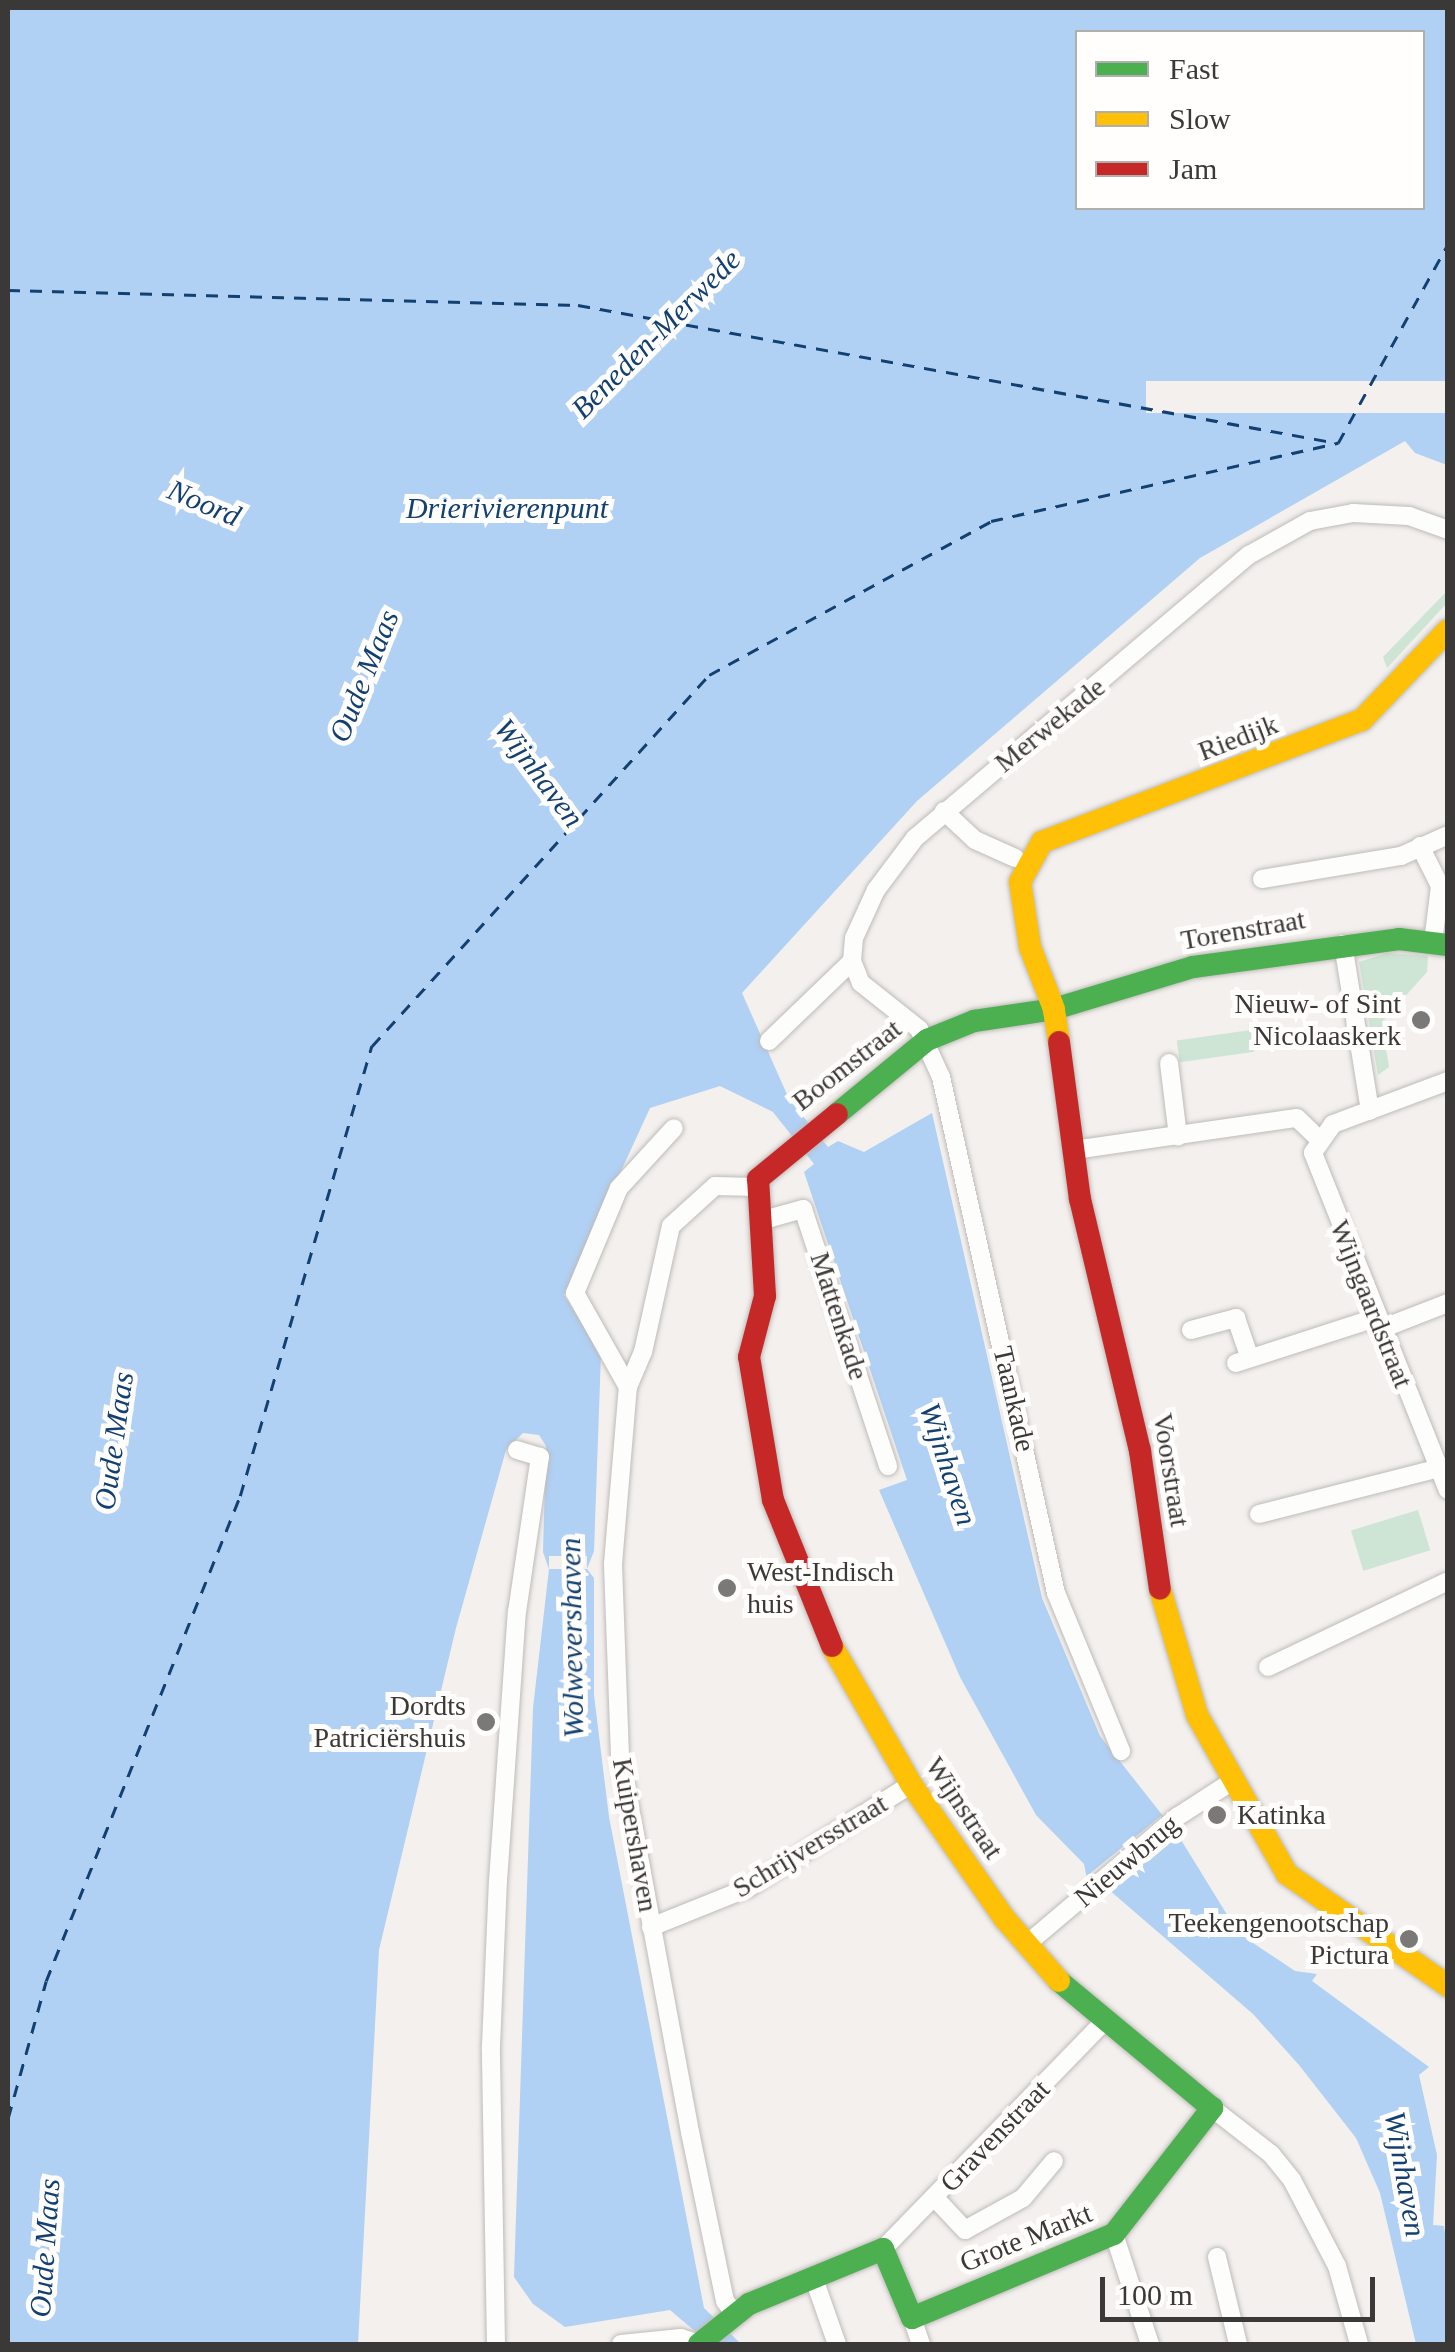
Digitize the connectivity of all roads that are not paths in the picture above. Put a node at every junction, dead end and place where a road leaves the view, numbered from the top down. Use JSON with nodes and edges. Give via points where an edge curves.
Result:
{"nodes":[{"id":1,"x":1448,"y":530,"type":"edge"},
{"id":2,"x":1448,"y":630,"type":"edge"},
{"id":3,"x":944,"y":811,"type":"junction"},
{"id":4,"x":1448,"y":836,"type":"edge"},
{"id":5,"x":1420,"y":846,"type":"junction"},
{"id":6,"x":1021,"y":860,"type":"junction"},
{"id":7,"x":1262,"y":879,"type":"dead end"},
{"id":8,"x":1343,"y":944,"type":"junction"},
{"id":9,"x":1440,"y":944,"type":"edge"},
{"id":10,"x":852,"y":961,"type":"junction"},
{"id":11,"x":1054,"y":1009,"type":"junction"},
{"id":12,"x":927,"y":1040,"type":"junction"},
{"id":13,"x":770,"y":1041,"type":"dead end"},
{"id":14,"x":1169,"y":1063,"type":"dead end"},
{"id":15,"x":1448,"y":1082,"type":"edge"},
{"id":16,"x":1370,"y":1111,"type":"junction"},
{"id":17,"x":674,"y":1128,"type":"dead end"},
{"id":18,"x":1178,"y":1136,"type":"junction"},
{"id":19,"x":1318,"y":1138,"type":"junction"},
{"id":20,"x":1074,"y":1150,"type":"junction"},
{"id":21,"x":756,"y":1187,"type":"junction"},
{"id":22,"x":760,"y":1221,"type":"junction"},
{"id":23,"x":1448,"y":1303,"type":"edge"},
{"id":24,"x":1378,"y":1324,"type":"junction"},
{"id":25,"x":1191,"y":1330,"type":"dead end"},
{"id":26,"x":628,"y":1387,"type":"junction"},
{"id":27,"x":517,"y":1450,"type":"dead end"},
{"id":28,"x":888,"y":1466,"type":"dead end"},
{"id":29,"x":1443,"y":1468,"type":"edge"},
{"id":30,"x":1448,"y":1490,"type":"edge"},
{"id":31,"x":1259,"y":1514,"type":"dead end"},
{"id":32,"x":1448,"y":1580,"type":"edge"},
{"id":33,"x":1268,"y":1667,"type":"dead end"},
{"id":34,"x":1121,"y":1751,"type":"dead end"},
{"id":35,"x":1231,"y":1782,"type":"junction"},
{"id":36,"x":911,"y":1784,"type":"junction"},
{"id":37,"x":651,"y":1928,"type":"junction"},
{"id":38,"x":1027,"y":1944,"type":"junction"},
{"id":39,"x":1448,"y":1986,"type":"edge"},
{"id":40,"x":1105,"y":2021,"type":"junction"},
{"id":41,"x":1212,"y":2108,"type":"junction"},
{"id":42,"x":1054,"y":2161,"type":"dead end"},
{"id":43,"x":935,"y":2198,"type":"junction"},
{"id":44,"x":1114,"y":2234,"type":"junction"},
{"id":45,"x":883,"y":2249,"type":"junction"},
{"id":46,"x":1217,"y":2256,"type":"dead end"},
{"id":47,"x":813,"y":2276,"type":"junction"},
{"id":48,"x":728,"y":2318,"type":"junction"},
{"id":49,"x":912,"y":2318,"type":"junction"},
{"id":50,"x":700,"y":2343,"type":"edge"},
{"id":51,"x":1149,"y":2343,"type":"edge"},
{"id":52,"x":496,"y":2344,"type":"edge"},
{"id":53,"x":621,"y":2344,"type":"edge"},
{"id":54,"x":838,"y":2344,"type":"edge"},
{"id":55,"x":921,"y":2344,"type":"edge"},
{"id":56,"x":1238,"y":2344,"type":"edge"},
{"id":57,"x":1359,"y":2344,"type":"edge"}],
"edges":[{"from":1,"to":3,"type":"street","name":"Merwekade","via":[[1409,516],[1353,513],[1310,521],[1269,541]]},
{"from":2,"to":6,"type":"street","name":"Riedijk","via":[[1351,726],[1042,842]]},
{"from":3,"to":6,"type":"street","via":[[975,840]]},
{"from":3,"to":10,"type":"street","name":"Merwekade","via":[[876,890],[854,938]]},
{"from":4,"to":5,"type":"street"},
{"from":5,"to":7,"type":"street","via":[[1401,856]]},
{"from":5,"to":9,"type":"street","via":[[1440,886]]},
{"from":6,"to":11,"type":"street","name":"Voorstraat","via":[[1030,947]]},
{"from":8,"to":9,"type":"street","name":"Torenstraat"},
{"from":8,"to":11,"type":"street","name":"Torenstraat","via":[[1193,967]]},
{"from":8,"to":16,"type":"street"},
{"from":10,"to":12,"type":"street","via":[[861,983]]},
{"from":10,"to":13,"type":"street"},
{"from":11,"to":12,"type":"street","name":"Boomstraat","via":[[974,1022]]},
{"from":11,"to":20,"type":"street","name":"Voorstraat"},
{"from":12,"to":21,"type":"street","name":"Boomstraat","via":[[796,1144]]},
{"from":12,"to":34,"type":"street","name":"Taankade","via":[[946,1094],[1056,1593]]},
{"from":14,"to":18,"type":"street"},
{"from":15,"to":16,"type":"street"},
{"from":16,"to":19,"type":"street","via":[[1332,1124]]},
{"from":17,"to":26,"type":"street","via":[[618,1188],[575,1293]]},
{"from":18,"to":19,"type":"street","via":[[1297,1118]]},
{"from":18,"to":20,"type":"street"},
{"from":19,"to":24,"type":"street","name":"Wijngaardstraat","via":[[1314,1160]]},
{"from":20,"to":35,"type":"street","name":"Voorstraat","via":[[1140,1452],[1170,1638],[1197,1715]]},
{"from":21,"to":22,"type":"street","name":"Wijnstraat"},
{"from":21,"to":26,"type":"street","name":"Kuipershaven","via":[[715,1186],[675,1218]]},
{"from":22,"to":28,"type":"street","name":"Mattenkade","via":[[803,1209]]},
{"from":22,"to":36,"type":"street","name":"Wijnstraat","via":[[765,1296],[749,1357],[773,1500],[834,1650]]},
{"from":23,"to":24,"type":"street"},
{"from":24,"to":25,"type":"street","via":[[1243,1359],[1236,1318]]},
{"from":24,"to":29,"type":"street","name":"Wijngaardstraat"},
{"from":26,"to":37,"type":"street","name":"Kuipershaven","via":[[613,1564],[620,1756]]},
{"from":27,"to":52,"type":"street","via":[[540,1457],[530,1560],[516,1612],[498,1881],[491,2046]]},
{"from":29,"to":30,"type":"street","name":"Wijngaardstraat"},
{"from":29,"to":31,"type":"street"},
{"from":32,"to":33,"type":"street"},
{"from":35,"to":38,"type":"street","name":"Nieuwbrug","via":[[1177,1817]]},
{"from":35,"to":39,"type":"street","name":"Voorstraat","via":[[1263,1840],[1308,1894]]},
{"from":36,"to":37,"type":"street","name":"Schrijversstraat","via":[[748,1888]]},
{"from":36,"to":38,"type":"street","name":"Wijnstraat"},
{"from":37,"to":48,"type":"street","name":"Kuipershaven"},
{"from":38,"to":40,"type":"street","name":"Wijnstraat"},
{"from":40,"to":41,"type":"street","name":"Wijnstraat"},
{"from":40,"to":43,"type":"street","name":"Gravenstraat"},
{"from":41,"to":44,"type":"street"},
{"from":41,"to":57,"type":"street","name":"Wijnstraat","via":[[1271,2154],[1292,2180],[1337,2266]]},
{"from":42,"to":43,"type":"street","via":[[1023,2198],[964,2230]]},
{"from":43,"to":45,"type":"street","name":"Gravenstraat"},
{"from":44,"to":49,"type":"street","name":"Grote Markt"},
{"from":44,"to":51,"type":"street","name":"Grote Markt"},
{"from":45,"to":47,"type":"street"},
{"from":45,"to":49,"type":"street"},
{"from":46,"to":56,"type":"street"},
{"from":47,"to":48,"type":"street"},
{"from":47,"to":54,"type":"street"},
{"from":48,"to":50,"type":"street"},
{"from":49,"to":55,"type":"street"},
{"from":50,"to":53,"type":"street","via":[[681,2338]]}]}
